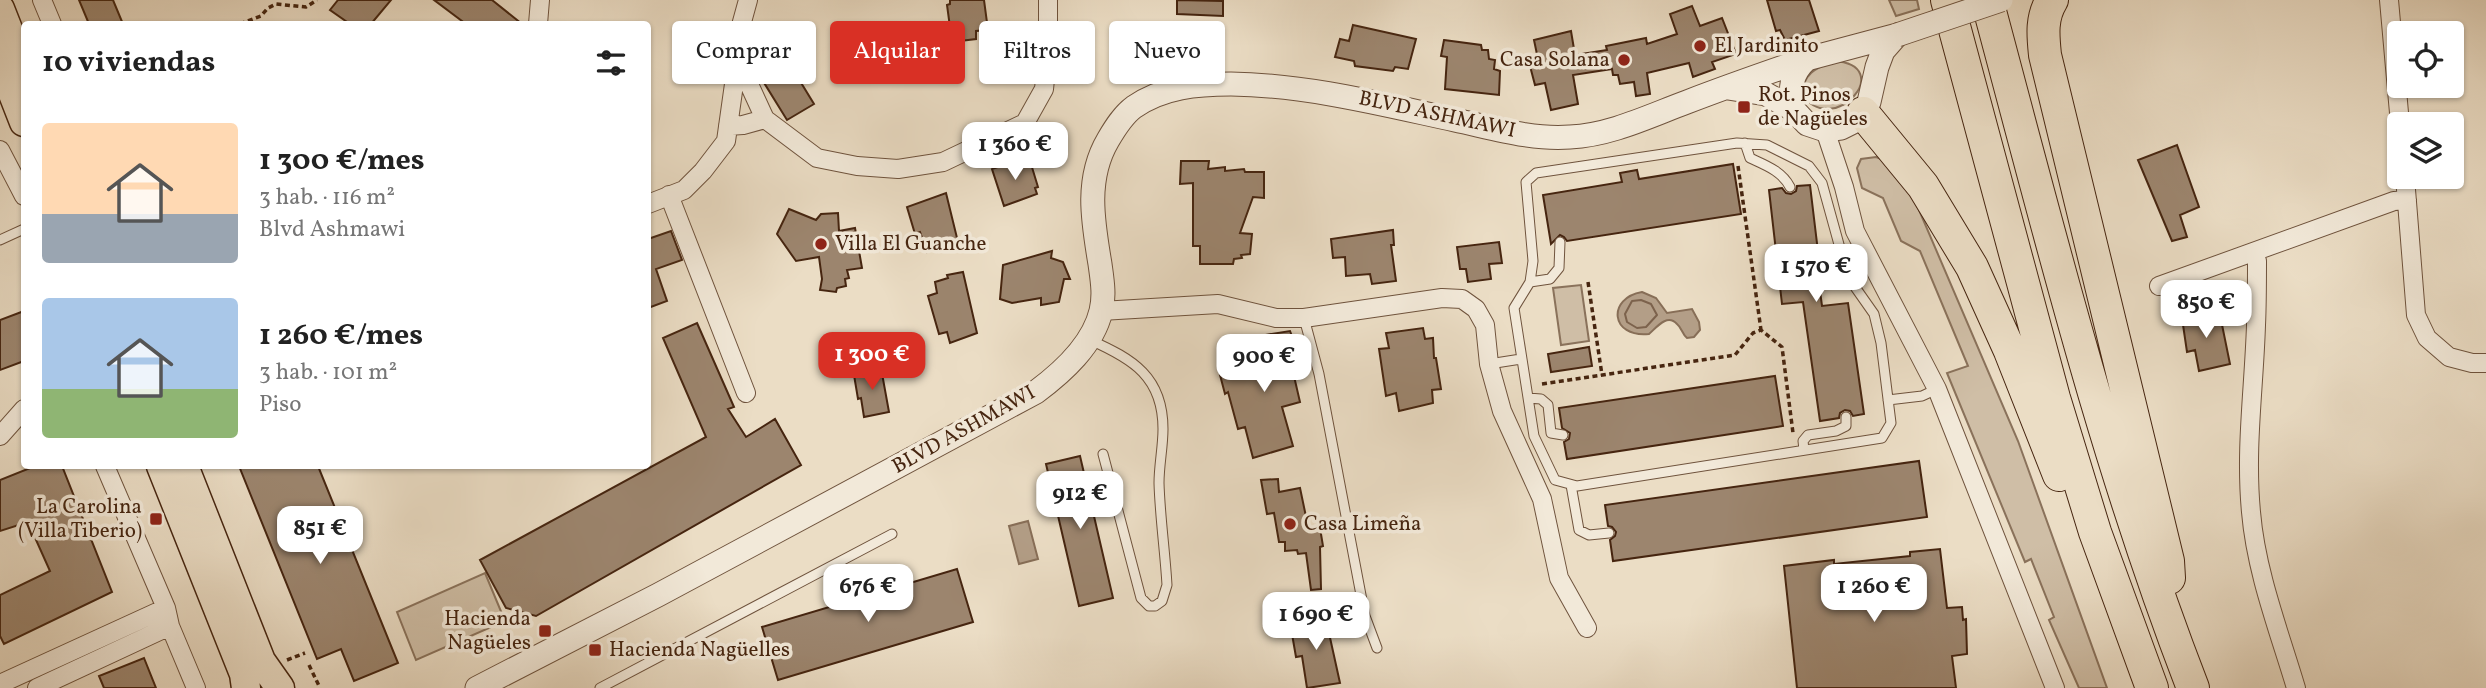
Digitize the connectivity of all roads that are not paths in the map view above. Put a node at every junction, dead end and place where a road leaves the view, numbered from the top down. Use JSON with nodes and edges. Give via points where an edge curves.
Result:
{"nodes":[{"id":1,"x":42,"y":0,"type":"edge"},
{"id":2,"x":540,"y":0,"type":"edge"},
{"id":3,"x":748,"y":0,"type":"edge"},
{"id":4,"x":1048,"y":0,"type":"edge"},
{"id":5,"x":1947,"y":0,"type":"edge"},
{"id":6,"x":1987,"y":0,"type":"edge"},
{"id":7,"x":2001,"y":0,"type":"edge"},
{"id":8,"x":2052,"y":0,"type":"edge"},
{"id":9,"x":2389,"y":0,"type":"edge"},
{"id":10,"x":0,"y":9,"type":"edge"},
{"id":11,"x":51,"y":21,"type":"edge"},
{"id":12,"x":538,"y":21,"type":"edge"},
{"id":13,"x":742,"y":21,"type":"edge"},
{"id":14,"x":1897,"y":35,"type":"junction"},
{"id":15,"x":1829,"y":52,"type":"junction"},
{"id":16,"x":1807,"y":59,"type":"junction"},
{"id":17,"x":0,"y":61,"type":"edge"},
{"id":18,"x":21,"y":62,"type":"edge"},
{"id":19,"x":734,"y":84,"type":"edge"},
{"id":20,"x":749,"y":84,"type":"edge"},
{"id":21,"x":1725,"y":87,"type":"junction"},
{"id":22,"x":1867,"y":100,"type":"junction"},
{"id":23,"x":1794,"y":110,"type":"junction"},
{"id":24,"x":2399,"y":112,"type":"edge"},
{"id":25,"x":21,"y":114,"type":"edge"},
{"id":26,"x":765,"y":119,"type":"junction"},
{"id":27,"x":728,"y":126,"type":"junction"},
{"id":28,"x":1825,"y":130,"type":"junction"},
{"id":29,"x":1741,"y":143,"type":"junction"},
{"id":30,"x":0,"y":150,"type":"edge"},
{"id":31,"x":1790,"y":187,"type":"dead end"},
{"id":32,"x":2406,"y":189,"type":"edge"},
{"id":33,"x":21,"y":190,"type":"edge"},
{"id":34,"x":669,"y":195,"type":"junction"},
{"id":35,"x":2407,"y":200,"type":"junction"},
{"id":36,"x":651,"y":203,"type":"edge"},
{"id":37,"x":21,"y":230,"type":"edge"},
{"id":38,"x":0,"y":240,"type":"edge"},
{"id":39,"x":1560,"y":242,"type":"dead end"},
{"id":40,"x":2254,"y":252,"type":"junction"},
{"id":41,"x":1530,"y":282,"type":"junction"},
{"id":42,"x":2159,"y":286,"type":"dead end"},
{"id":43,"x":1101,"y":312,"type":"junction"},
{"id":44,"x":1304,"y":318,"type":"junction"},
{"id":45,"x":1089,"y":339,"type":"junction"},
{"id":46,"x":1521,"y":359,"type":"junction"},
{"id":47,"x":2486,"y":363,"type":"edge"},
{"id":48,"x":1489,"y":364,"type":"junction"},
{"id":49,"x":1937,"y":389,"type":"junction"},
{"id":50,"x":746,"y":393,"type":"dead end"},
{"id":51,"x":1528,"y":398,"type":"junction"},
{"id":52,"x":1888,"y":400,"type":"junction"},
{"id":53,"x":21,"y":412,"type":"edge"},
{"id":54,"x":1846,"y":417,"type":"dead end"},
{"id":55,"x":1563,"y":435,"type":"dead end"},
{"id":56,"x":0,"y":436,"type":"edge"},
{"id":57,"x":1800,"y":451,"type":"junction"},
{"id":58,"x":1103,"y":454,"type":"dead end"},
{"id":59,"x":106,"y":469,"type":"edge"},
{"id":60,"x":162,"y":469,"type":"edge"},
{"id":61,"x":185,"y":469,"type":"edge"},
{"id":62,"x":1571,"y":485,"type":"junction"},
{"id":63,"x":2095,"y":532,"type":"junction"},
{"id":64,"x":1609,"y":533,"type":"dead end"},
{"id":65,"x":892,"y":534,"type":"dead end"},
{"id":66,"x":166,"y":608,"type":"junction"},
{"id":67,"x":170,"y":626,"type":"junction"},
{"id":68,"x":1587,"y":628,"type":"dead end"},
{"id":69,"x":2171,"y":632,"type":"junction"},
{"id":70,"x":1377,"y":648,"type":"dead end"},
{"id":71,"x":0,"y":684,"type":"edge"},
{"id":72,"x":37,"y":688,"type":"edge"},
{"id":73,"x":196,"y":688,"type":"edge"},
{"id":74,"x":246,"y":688,"type":"edge"},
{"id":75,"x":280,"y":688,"type":"edge"},
{"id":76,"x":477,"y":688,"type":"edge"},
{"id":77,"x":600,"y":688,"type":"edge"},
{"id":78,"x":2055,"y":688,"type":"edge"},
{"id":79,"x":2151,"y":688,"type":"edge"},
{"id":80,"x":2193,"y":688,"type":"edge"},
{"id":81,"x":2297,"y":688,"type":"edge"}],
"edges":[{"from":1,"to":11,"type":"street"},
{"from":2,"to":12,"type":"street"},
{"from":3,"to":13,"type":"street"},
{"from":4,"to":26,"type":"street","via":[[1044,89],[1025,123],[943,162],[898,169],[817,158]]},
{"from":5,"to":63,"type":"highway","via":[[2054,398]]},
{"from":6,"to":69,"type":"highway","via":[[2089,382]]},
{"from":7,"to":14,"type":"street","bridge":true},
{"from":8,"to":69,"type":"highway","via":[[2043,23],[2045,55],[2168,561]]},
{"from":9,"to":24,"type":"street"},
{"from":10,"to":18,"type":"main road"},
{"from":14,"to":15,"type":"street"},
{"from":14,"to":22,"type":"street","via":[[1884,51]]},
{"from":15,"to":16,"type":"street"},
{"from":15,"to":22,"type":"street","via":[[1856,58],[1867,69]]},
{"from":16,"to":21,"type":"street","name":"BLVD ASHMAWI"},
{"from":16,"to":23,"type":"street","via":[[1792,79]]},
{"from":17,"to":25,"type":"main road"},
{"from":19,"to":27,"type":"street"},
{"from":20,"to":26,"type":"street"},
{"from":21,"to":23,"type":"street","via":[[1766,94]]},
{"from":21,"to":43,"type":"street","name":"BLVD ASHMAWI","via":[[1611,130],[1568,138],[1528,135],[1284,86],[1214,84],[1165,92],[1124,116],[1097,164],[1091,204],[1102,281]]},
{"from":22,"to":28,"type":"street","via":[[1855,121]]},
{"from":22,"to":63,"type":"highway","via":[[1972,267],[2055,470]]},
{"from":23,"to":28,"type":"street","via":[[1807,124]]},
{"from":26,"to":27,"type":"street"},
{"from":27,"to":34,"type":"street","via":[[726,141],[703,171],[684,190]]},
{"from":28,"to":49,"type":"street","via":[[1855,231]]},
{"from":29,"to":31,"type":"lane","via":[[1750,158],[1773,169]]},
{"from":29,"to":41,"type":"lane","via":[[1535,173],[1526,182],[1533,261]]},
{"from":29,"to":52,"type":"lane","via":[[1767,145],[1809,166],[1822,183],[1847,277],[1874,314]]},
{"from":30,"to":33,"type":"street"},
{"from":32,"to":35,"type":"street"},
{"from":34,"to":36,"type":"street"},
{"from":34,"to":50,"type":"street"},
{"from":35,"to":40,"type":"street"},
{"from":35,"to":47,"type":"street","via":[[2416,315],[2427,338],[2449,357]]},
{"from":37,"to":38,"type":"lane"},
{"from":39,"to":41,"type":"lane","via":[[1559,268],[1550,279]]},
{"from":40,"to":42,"type":"street"},
{"from":40,"to":81,"type":"street","via":[[2251,513],[2268,595]]},
{"from":41,"to":46,"type":"lane","via":[[1514,308]]},
{"from":43,"to":44,"type":"street","via":[[1218,304],[1276,318]]},
{"from":43,"to":45,"type":"street","name":"BLVD ASHMAWI"},
{"from":44,"to":48,"type":"street","via":[[1462,299],[1485,325]]},
{"from":44,"to":70,"type":"lane","via":[[1365,616]]},
{"from":45,"to":58,"type":"lane","via":[[1123,355],[1158,393],[1167,585],[1155,606],[1141,598]]},
{"from":45,"to":76,"type":"street","name":"BLVD ASHMAWI","via":[[1064,369],[1036,392]]},
{"from":46,"to":48,"type":"lane"},
{"from":46,"to":51,"type":"lane"},
{"from":48,"to":68,"type":"street","via":[[1502,411],[1542,499],[1559,578]]},
{"from":49,"to":52,"type":"lane","via":[[1922,396]]},
{"from":49,"to":78,"type":"street"},
{"from":51,"to":55,"type":"lane","via":[[1548,405],[1551,433]]},
{"from":51,"to":62,"type":"lane","via":[[1534,436],[1555,480]]},
{"from":52,"to":57,"type":"lane","via":[[1891,423],[1882,438]]},
{"from":53,"to":56,"type":"street"},
{"from":54,"to":57,"type":"lane","via":[[1846,426],[1808,435]]},
{"from":57,"to":62,"type":"lane"},
{"from":59,"to":66,"type":"street"},
{"from":60,"to":74,"type":"main road"},
{"from":61,"to":75,"type":"main road","via":[[261,661]]},
{"from":62,"to":64,"type":"lane","via":[[1578,530],[1589,535]]},
{"from":63,"to":79,"type":"highway"},
{"from":65,"to":77,"type":"lane"},
{"from":66,"to":67,"type":"street"},
{"from":66,"to":71,"type":"street"},
{"from":67,"to":72,"type":"street"},
{"from":67,"to":73,"type":"street"},
{"from":69,"to":80,"type":"highway"}]}
